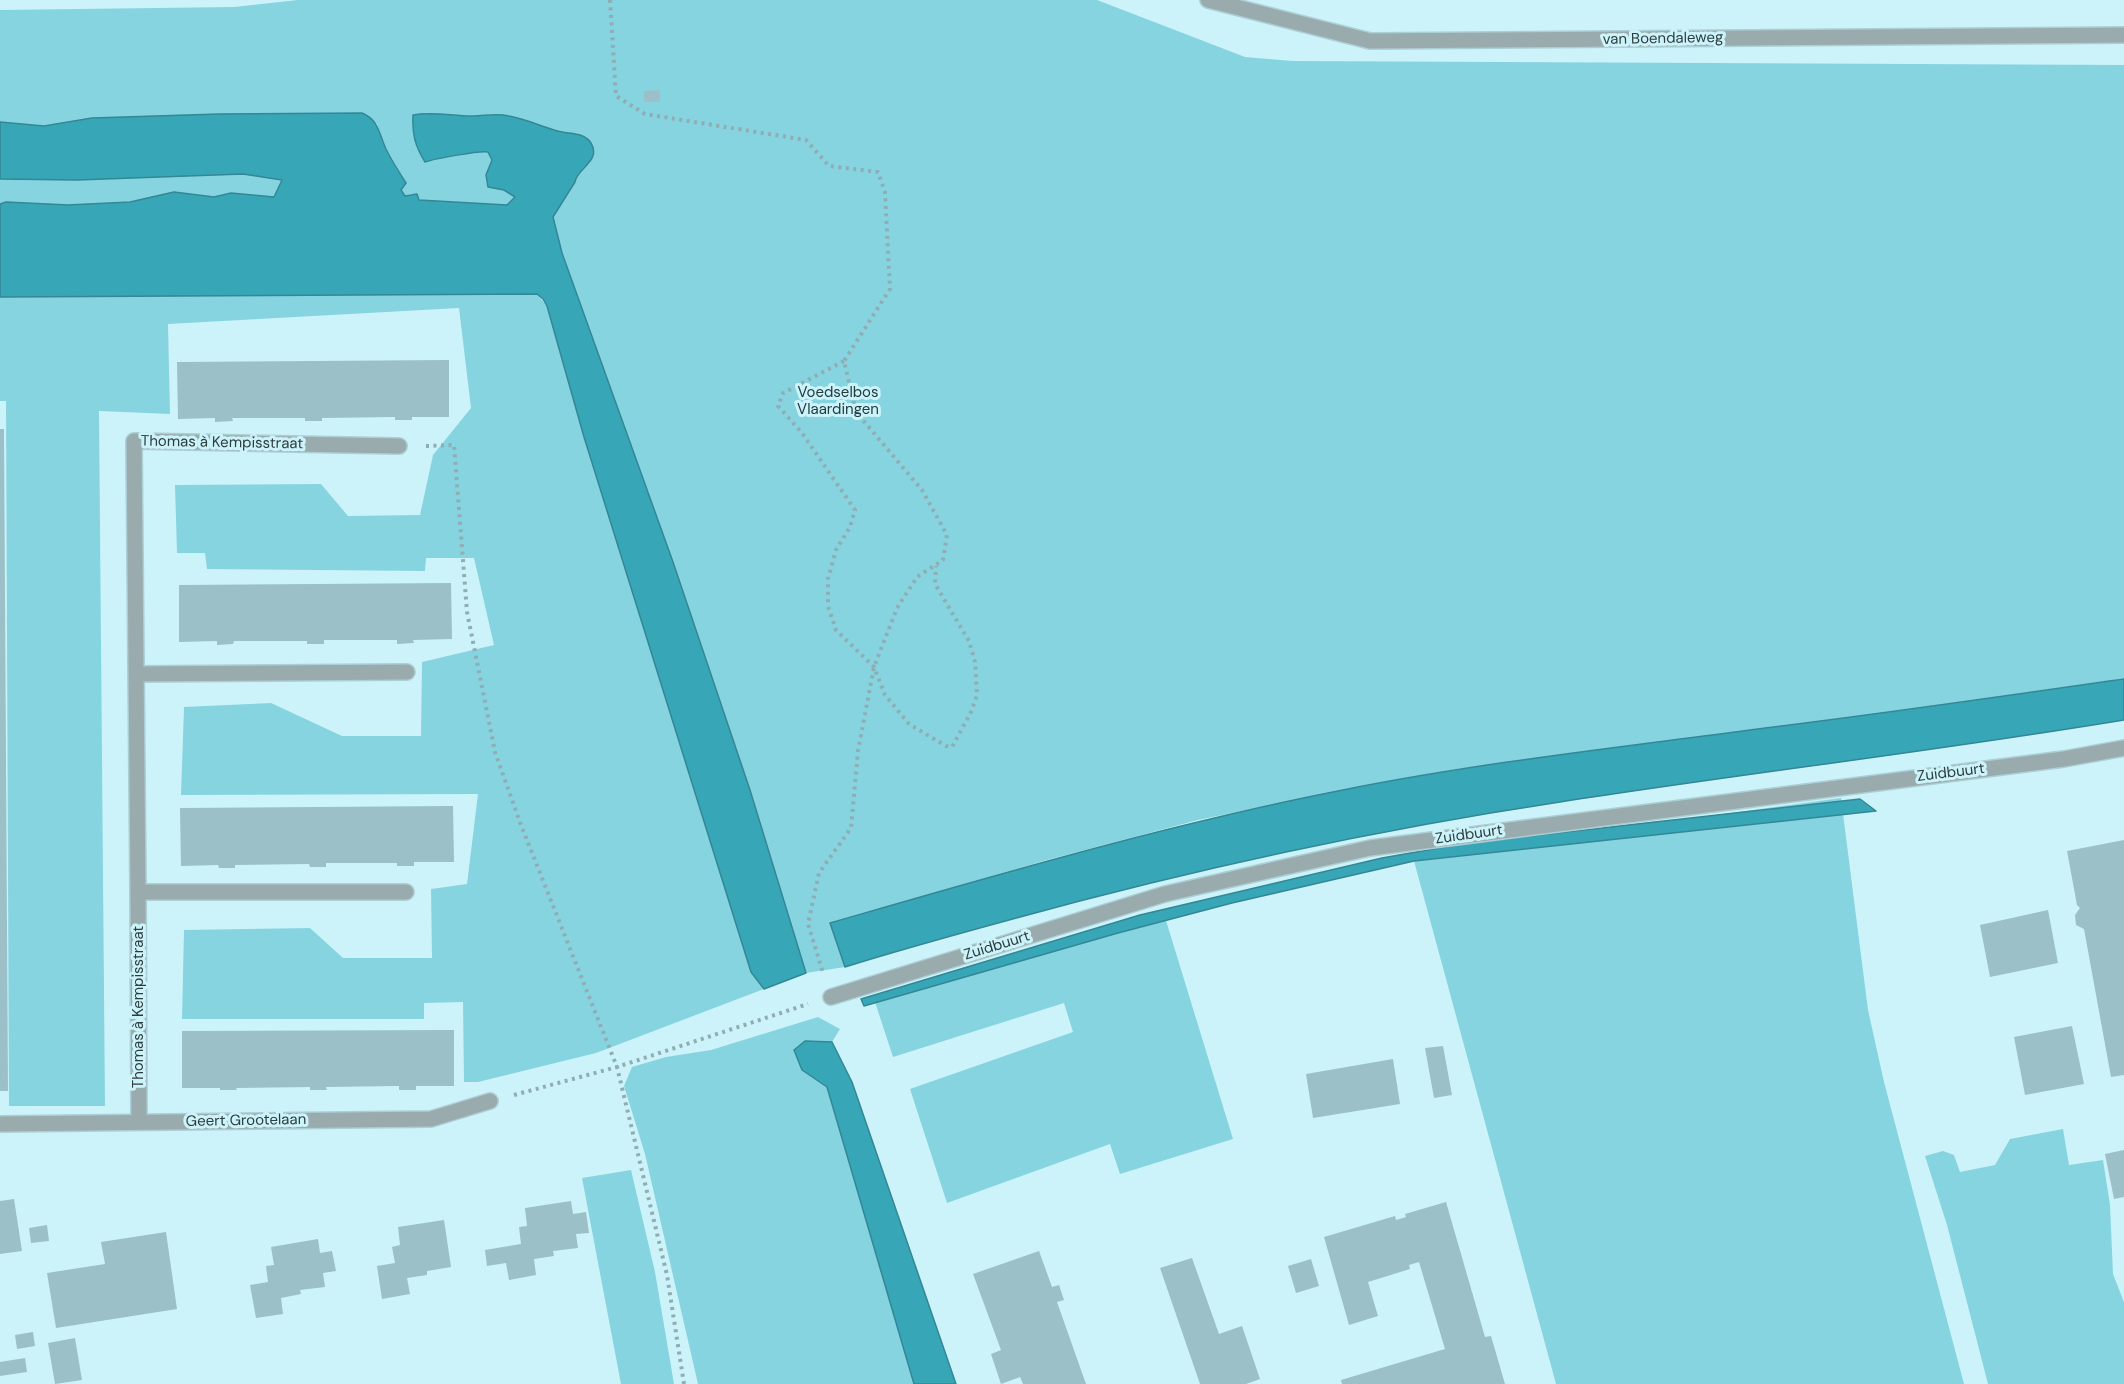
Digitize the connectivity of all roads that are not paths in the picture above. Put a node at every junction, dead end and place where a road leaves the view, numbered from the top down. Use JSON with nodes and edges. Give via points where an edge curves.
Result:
{"nodes":[{"id":1,"x":1208,"y":0,"type":"edge"},
{"id":2,"x":2124,"y":35,"type":"edge"},
{"id":3,"x":399,"y":446,"type":"road end"},
{"id":4,"x":406,"y":672,"type":"dead end"},
{"id":5,"x":136,"y":674,"type":"junction"},
{"id":6,"x":2124,"y":748,"type":"edge"},
{"id":7,"x":138,"y":892,"type":"junction"},
{"id":8,"x":406,"y":892,"type":"dead end"},
{"id":9,"x":831,"y":997,"type":"road end"},
{"id":10,"x":490,"y":1101,"type":"road end"},
{"id":11,"x":139,"y":1122,"type":"junction"},
{"id":12,"x":0,"y":1124,"type":"edge"}],
"edges":[{"from":1,"to":2,"type":"street","name":"van Boendaleweg","via":[[1370,41]]},
{"from":3,"to":5,"type":"street","name":"Thomas à Kempisstraat","via":[[134,441]]},
{"from":4,"to":5,"type":"street"},
{"from":5,"to":7,"type":"street","name":"Thomas à Kempisstraat"},
{"from":6,"to":9,"type":"street","name":"Zuidbuurt","via":[[2064,759],[1370,848],[1165,894]]},
{"from":7,"to":8,"type":"street"},
{"from":7,"to":11,"type":"street","name":"Thomas à Kempisstraat"},
{"from":10,"to":11,"type":"street","name":"Geert Grootelaan","via":[[431,1119]]},
{"from":11,"to":12,"type":"street","name":"Geert Grootelaan"}]}
